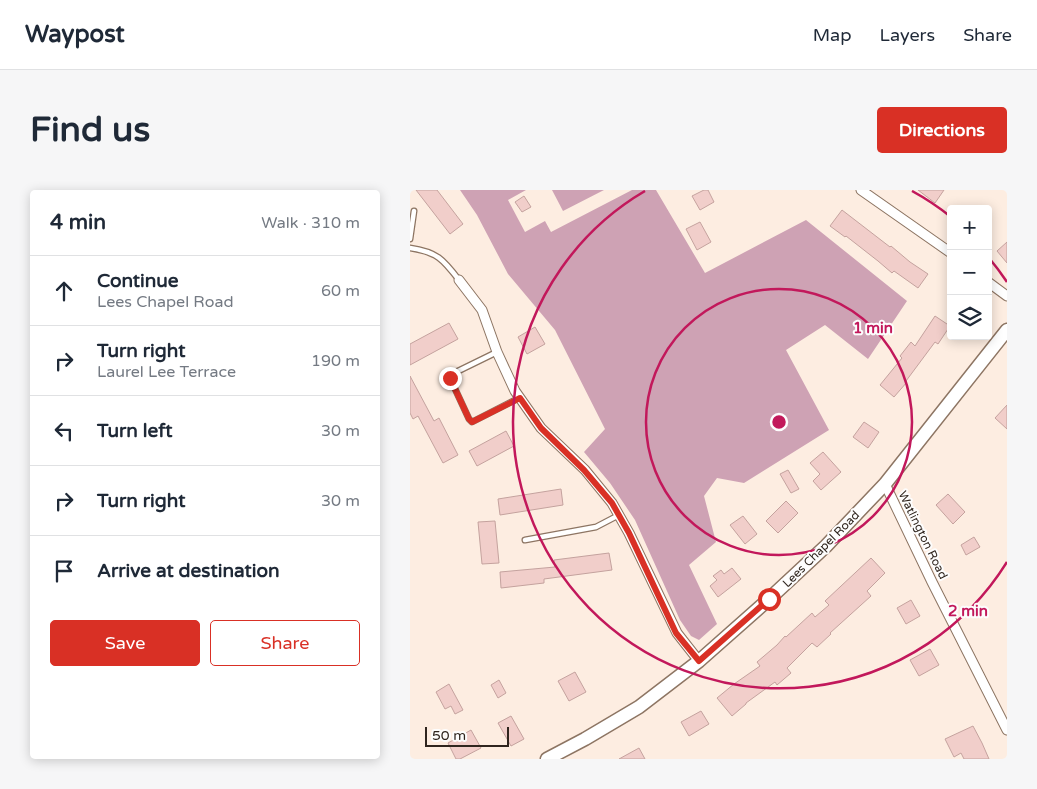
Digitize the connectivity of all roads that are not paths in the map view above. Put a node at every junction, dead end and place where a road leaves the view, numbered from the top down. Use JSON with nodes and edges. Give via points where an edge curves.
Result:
{"nodes":[{"id":1,"x":861,"y":190,"type":"edge"},
{"id":2,"x":414,"y":210,"type":"dead end"},
{"id":3,"x":410,"y":239,"type":"edge"},
{"id":4,"x":410,"y":248,"type":"edge"},
{"id":5,"x":947,"y":250,"type":"edge"},
{"id":6,"x":459,"y":280,"type":"joint"},
{"id":7,"x":992,"y":285,"type":"edge"},
{"id":8,"x":1007,"y":296,"type":"edge"},
{"id":9,"x":1007,"y":330,"type":"edge"},
{"id":10,"x":497,"y":352,"type":"junction"},
{"id":11,"x":520,"y":398,"type":"junction"},
{"id":12,"x":885,"y":484,"type":"junction"},
{"id":13,"x":619,"y":515,"type":"junction"},
{"id":14,"x":524,"y":540,"type":"dead end"},
{"id":15,"x":699,"y":661,"type":"junction"},
{"id":16,"x":1007,"y":730,"type":"edge"},
{"id":17,"x":554,"y":757,"type":"edge"}],
"edges":[{"from":1,"to":5,"type":"street"},
{"from":2,"to":3,"type":"lane"},
{"from":4,"to":6,"type":"lane","via":[[440,258]]},
{"from":6,"to":10,"type":"street","via":[[482,310]]},
{"from":7,"to":8,"type":"street"},
{"from":9,"to":12,"type":"main road","name":"Lees Chapel Road"},
{"from":10,"to":11,"type":"street"},
{"from":10,"to":11,"type":"lane","via":[[452,374],[450,378],[469,419],[472,422]]},
{"from":11,"to":13,"type":"street","via":[[541,428],[584,470]]},
{"from":12,"to":15,"type":"main road","name":"Lees Chapel Road","via":[[826,546]]},
{"from":12,"to":16,"type":"street","name":"Watlington Road"},
{"from":13,"to":14,"type":"lane","via":[[596,527]]},
{"from":13,"to":15,"type":"street","via":[[676,633]]},
{"from":15,"to":17,"type":"main road","name":"Lees Chapel Road","via":[[639,707]]}]}
